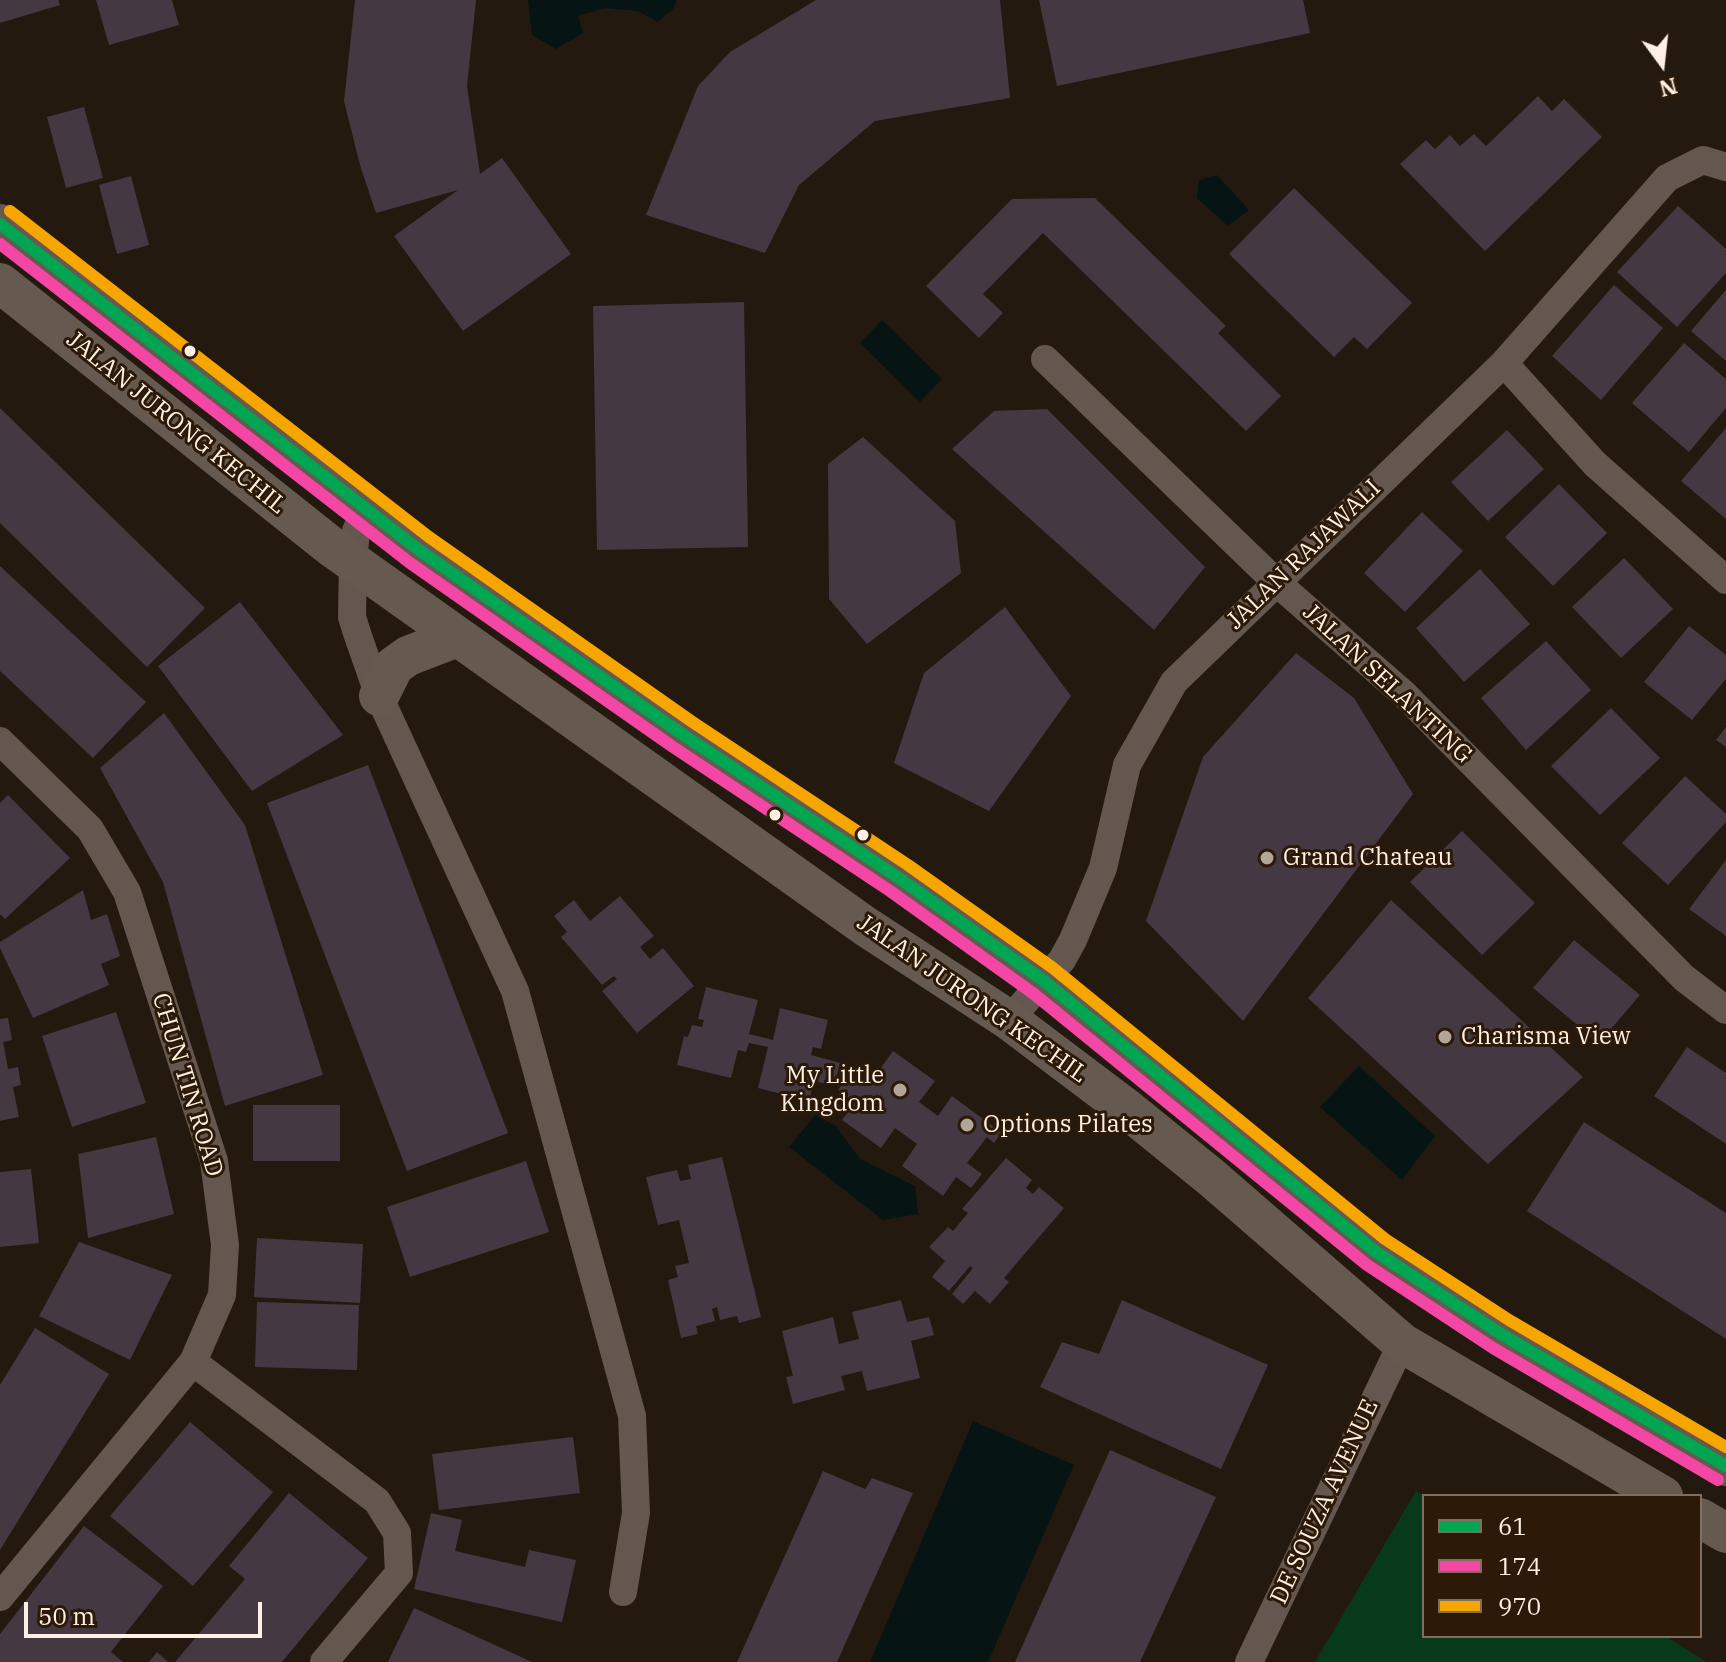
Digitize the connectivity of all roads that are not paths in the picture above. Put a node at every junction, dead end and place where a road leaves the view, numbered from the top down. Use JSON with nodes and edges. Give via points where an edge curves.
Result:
{"nodes":[{"id":1,"x":1714,"y":163,"type":"edge"},
{"id":2,"x":0,"y":224,"type":"edge"},
{"id":3,"x":0,"y":283,"type":"edge"},
{"id":4,"x":1045,"y":359,"type":"dead end"},
{"id":5,"x":1504,"y":363,"type":"junction"},
{"id":6,"x":366,"y":508,"type":"junction"},
{"id":7,"x":353,"y":562,"type":"junction"},
{"id":8,"x":1726,"y":580,"type":"edge"},
{"id":9,"x":1276,"y":582,"type":"junction"},
{"id":10,"x":457,"y":637,"type":"junction"},
{"id":11,"x":379,"y":696,"type":"junction"},
{"id":12,"x":0,"y":741,"type":"edge"},
{"id":13,"x":899,"y":878,"type":"junction"},
{"id":14,"x":865,"y":926,"type":"junction"},
{"id":15,"x":1044,"y":981,"type":"junction"},
{"id":16,"x":1726,"y":1010,"type":"edge"},
{"id":17,"x":1009,"y":1020,"type":"junction"},
{"id":18,"x":1402,"y":1343,"type":"junction"},
{"id":19,"x":193,"y":1362,"type":"junction"},
{"id":20,"x":1726,"y":1466,"type":"edge"},
{"id":21,"x":1660,"y":1494,"type":"edge"},
{"id":22,"x":1702,"y":1519,"type":"edge"},
{"id":23,"x":1726,"y":1533,"type":"edge"},
{"id":24,"x":623,"y":1592,"type":"dead end"},
{"id":25,"x":0,"y":1597,"type":"edge"},
{"id":26,"x":324,"y":1662,"type":"edge"},
{"id":27,"x":1249,"y":1662,"type":"edge"}],
"edges":[{"from":1,"to":5,"type":"street","name":"JALAN RAJAWALI","via":[[1667,178]]},
{"from":2,"to":6,"type":"main road","name":"JALAN JURONG KECHIL"},
{"from":3,"to":7,"type":"main road","name":"JALAN JURONG KECHIL"},
{"from":4,"to":9,"type":"street","name":"JALAN SELANTING"},
{"from":5,"to":8,"type":"street","via":[[1595,464]]},
{"from":5,"to":9,"type":"street","name":"JALAN RAJAWALI"},
{"from":6,"to":7,"type":"street","via":[[356,531]]},
{"from":6,"to":13,"type":"main road","name":"JALAN JURONG KECHIL","via":[[682,734]]},
{"from":7,"to":10,"type":"main road","name":"JALAN JURONG KECHIL"},
{"from":7,"to":11,"type":"street","via":[[352,617]]},
{"from":9,"to":15,"type":"street","name":"JALAN RAJAWALI","via":[[1174,682],[1127,765],[1103,868],[1073,940]]},
{"from":9,"to":16,"type":"street","name":"JALAN SELANTING","via":[[1405,695],[1684,978]]},
{"from":10,"to":11,"type":"main road","via":[[394,666]]},
{"from":10,"to":14,"type":"main road","name":"JALAN JURONG KECHIL"},
{"from":11,"to":24,"type":"street","via":[[515,991],[614,1347],[632,1416],[636,1513]]},
{"from":12,"to":19,"type":"street","name":"CHUN TIN ROAD","via":[[90,829],[127,892],[214,1161],[225,1245],[222,1295]]},
{"from":13,"to":14,"type":"main road","via":[[905,899],[902,915],[888,926]]},
{"from":13,"to":15,"type":"main road","name":"JALAN JURONG KECHIL"},
{"from":14,"to":17,"type":"main road","name":"JALAN JURONG KECHIL"},
{"from":15,"to":17,"type":"street","name":"JALAN RAJAWALI"},
{"from":15,"to":20,"type":"main road","name":"JALAN JURONG KECHIL","via":[[1376,1252],[1501,1334]]},
{"from":17,"to":18,"type":"main road","name":"JALAN JURONG KECHIL","via":[[1212,1178]]},
{"from":18,"to":21,"type":"main road","name":"JALAN JURONG KECHIL"},
{"from":18,"to":27,"type":"street","name":"DE SOUZA AVENUE"},
{"from":19,"to":25,"type":"street","name":"CHUN TIN ROAD"},
{"from":19,"to":26,"type":"street","via":[[377,1501],[397,1533],[399,1573]]},
{"from":22,"to":23,"type":"main road"}]}
